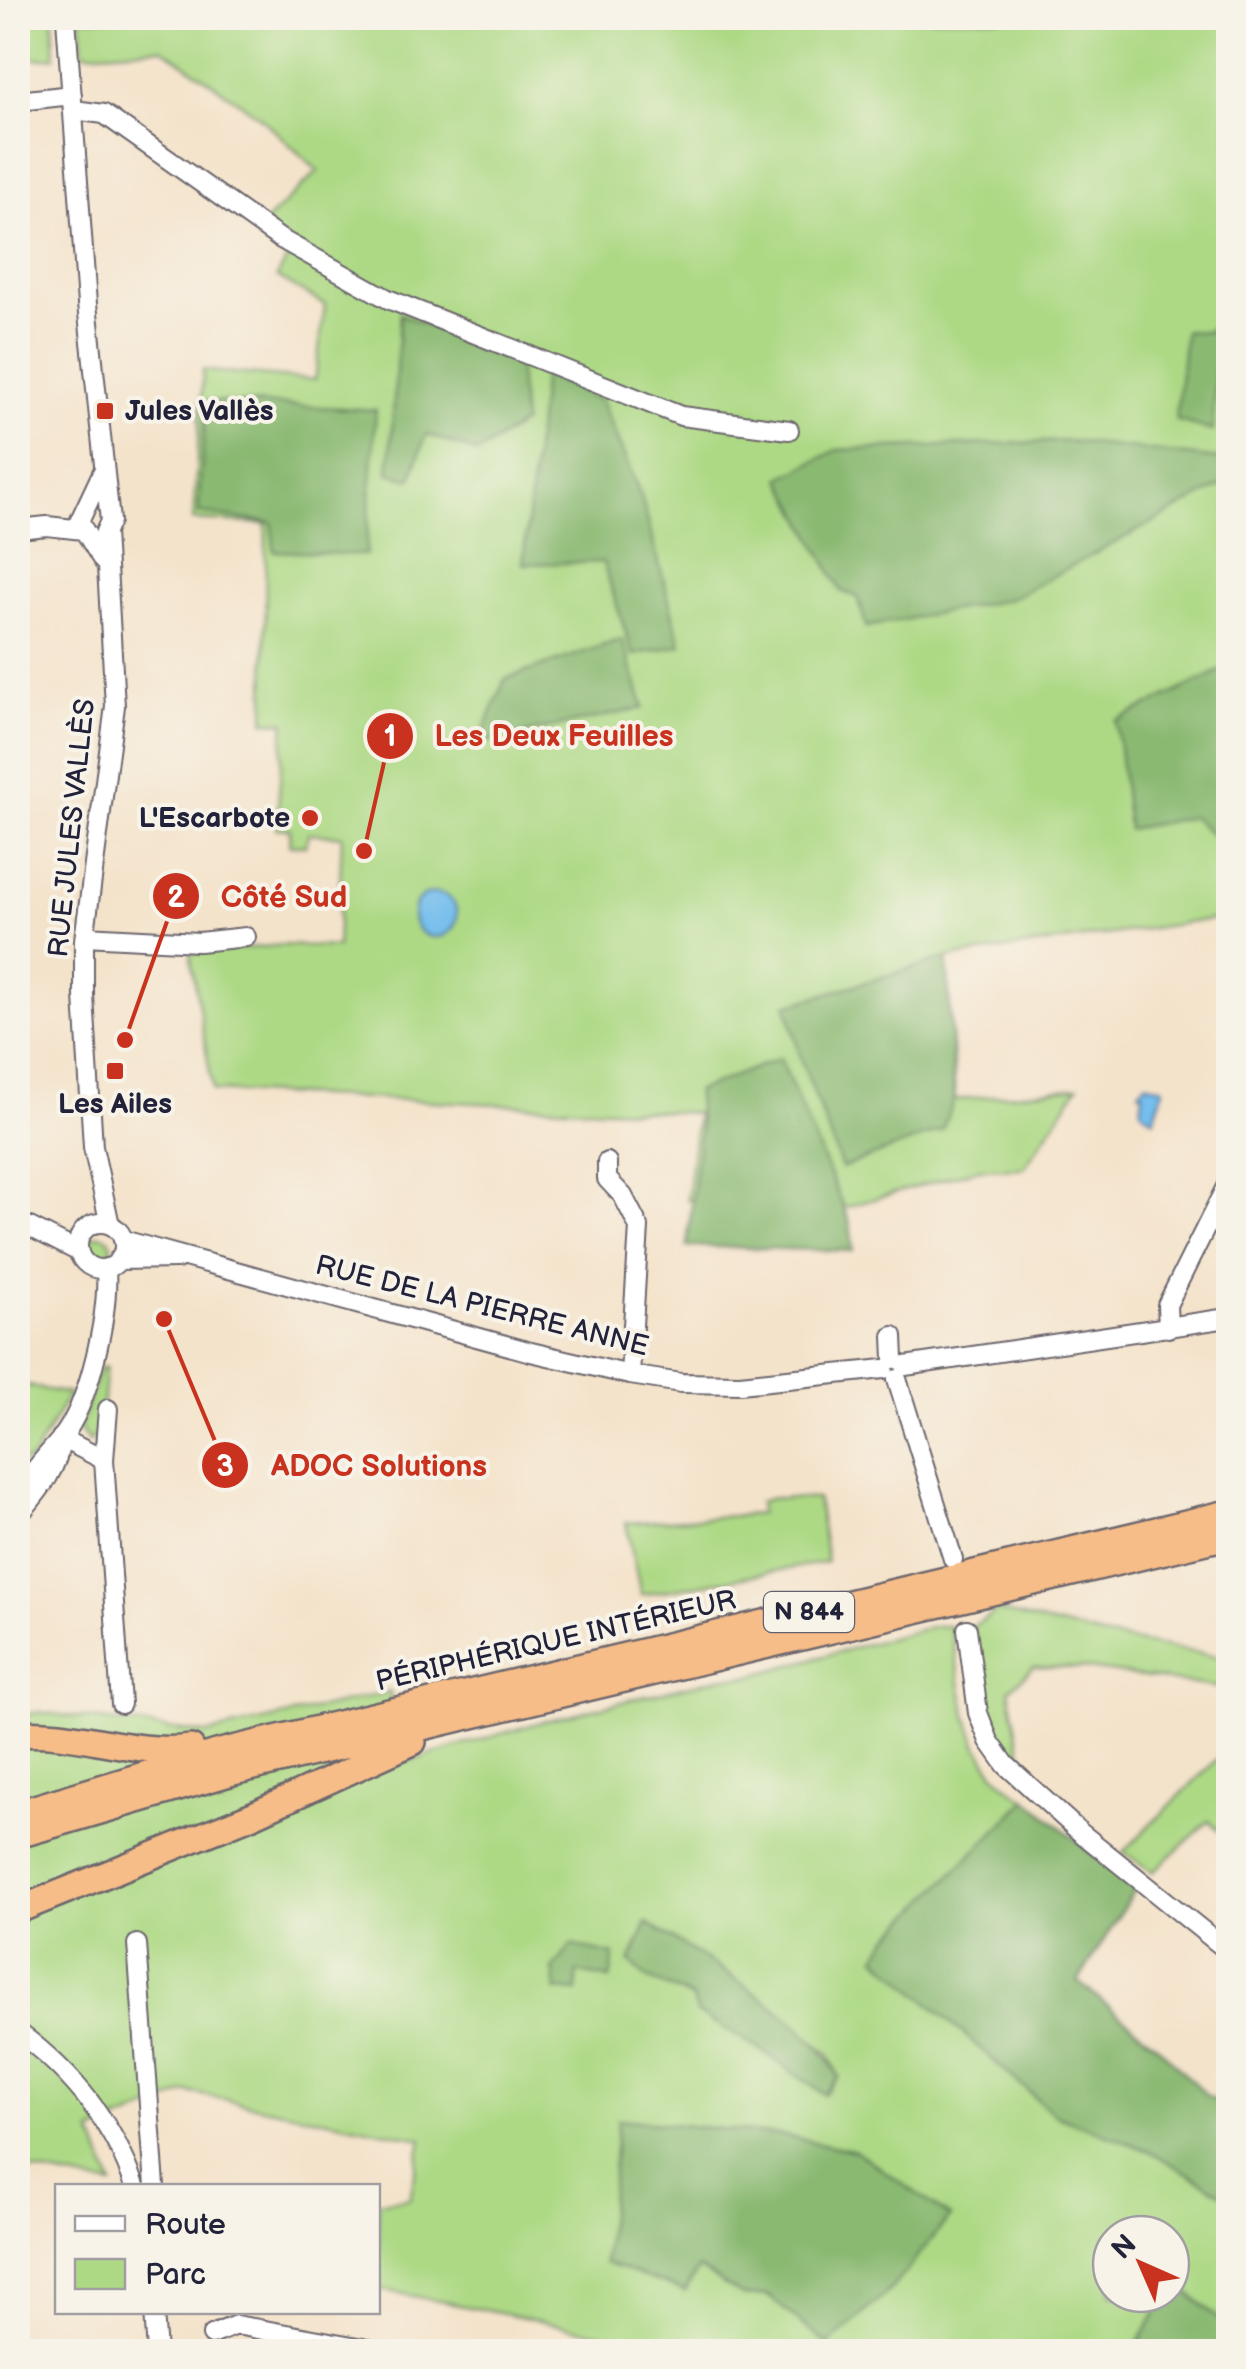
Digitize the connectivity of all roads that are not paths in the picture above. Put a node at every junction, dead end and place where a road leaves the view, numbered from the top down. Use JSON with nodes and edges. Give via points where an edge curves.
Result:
{"nodes":[{"id":1,"x":66,"y":18,"type":"edge"},
{"id":2,"x":18,"y":101,"type":"edge"},
{"id":3,"x":73,"y":103,"type":"junction"},
{"id":4,"x":789,"y":430,"type":"dead end"},
{"id":5,"x":103,"y":471,"type":"junction"},
{"id":6,"x":89,"y":523,"type":"junction"},
{"id":7,"x":18,"y":529,"type":"edge"},
{"id":8,"x":85,"y":936,"type":"junction"},
{"id":9,"x":246,"y":936,"type":"dead end"},
{"id":10,"x":93,"y":1148,"type":"junction"},
{"id":11,"x":608,"y":1162,"type":"dead end"},
{"id":12,"x":1228,"y":1182,"type":"edge"},
{"id":13,"x":25,"y":1224,"type":"edge"},
{"id":14,"x":110,"y":1225,"type":"junction"},
{"id":15,"x":123,"y":1240,"type":"junction"},
{"id":16,"x":94,"y":1251,"type":"junction"},
{"id":17,"x":188,"y":1258,"type":"junction"},
{"id":18,"x":1228,"y":1318,"type":"edge"},
{"id":19,"x":1168,"y":1328,"type":"junction"},
{"id":20,"x":894,"y":1336,"type":"dead end"},
{"id":21,"x":895,"y":1368,"type":"junction"},
{"id":22,"x":630,"y":1375,"type":"junction"},
{"id":23,"x":108,"y":1409,"type":"dead end"},
{"id":24,"x":61,"y":1438,"type":"junction"},
{"id":25,"x":104,"y":1460,"type":"junction"},
{"id":26,"x":20,"y":1502,"type":"edge"},
{"id":27,"x":1228,"y":1513,"type":"edge"},
{"id":28,"x":1228,"y":1536,"type":"edge"},
{"id":29,"x":953,"y":1559,"type":"dead end"},
{"id":30,"x":966,"y":1629,"type":"dead end"},
{"id":31,"x":121,"y":1704,"type":"dead end"},
{"id":32,"x":491,"y":1711,"type":"junction"},
{"id":33,"x":18,"y":1734,"type":"edge"},
{"id":34,"x":220,"y":1752,"type":"junction"},
{"id":35,"x":18,"y":1813,"type":"edge"},
{"id":36,"x":18,"y":1835,"type":"edge"},
{"id":37,"x":18,"y":1910,"type":"edge"},
{"id":38,"x":136,"y":1944,"type":"dead end"},
{"id":39,"x":1228,"y":1951,"type":"edge"},
{"id":40,"x":18,"y":2032,"type":"edge"},
{"id":41,"x":150,"y":2134,"type":"junction"},
{"id":42,"x":114,"y":2135,"type":"junction"},
{"id":43,"x":134,"y":2184,"type":"edge"},
{"id":44,"x":155,"y":2184,"type":"edge"},
{"id":45,"x":154,"y":2314,"type":"edge"},
{"id":46,"x":212,"y":2335,"type":"dead end"},
{"id":47,"x":157,"y":2352,"type":"edge"},
{"id":48,"x":385,"y":2352,"type":"edge"}],
"edges":[{"from":1,"to":3,"type":"street"},
{"from":2,"to":3,"type":"street"},
{"from":3,"to":4,"type":"street","via":[[104,114],[280,238],[388,300],[680,416]]},
{"from":3,"to":5,"type":"street"},
{"from":5,"to":6,"type":"street"},
{"from":5,"to":6,"type":"street","via":[[107,510],[101,506]]},
{"from":6,"to":7,"type":"street"},
{"from":6,"to":8,"type":"street","name":"RUE JULES VALLÈS","via":[[110,574],[114,725]]},
{"from":8,"to":9,"type":"street","via":[[199,942]]},
{"from":8,"to":10,"type":"street","name":"RUE JULES VALLÈS"},
{"from":10,"to":14,"type":"street","name":"RUE JULES VALLÈS"},
{"from":10,"to":16,"type":"street","name":"RUE JULES VALLÈS"},
{"from":11,"to":22,"type":"street","via":[[607,1179],[639,1227]]},
{"from":12,"to":19,"type":"street","via":[[1167,1305]]},
{"from":13,"to":16,"type":"street"},
{"from":14,"to":15,"type":"street"},
{"from":14,"to":16,"type":"street"},
{"from":15,"to":16,"type":"street"},
{"from":15,"to":17,"type":"street","name":"RUE DE LA PIERRE ANNE"},
{"from":16,"to":17,"type":"street","name":"RUE DE LA PIERRE ANNE"},
{"from":16,"to":24,"type":"street","name":"RUE JULES VALLÈS","via":[[100,1320],[92,1370]]},
{"from":17,"to":22,"type":"street","name":"RUE DE LA PIERRE ANNE"},
{"from":18,"to":19,"type":"street","name":"RUE DE LA PIERRE ANNE"},
{"from":19,"to":21,"type":"street","name":"RUE DE LA PIERRE ANNE"},
{"from":20,"to":21,"type":"street"},
{"from":21,"to":22,"type":"street","name":"RUE DE LA PIERRE ANNE","via":[[740,1384]]},
{"from":21,"to":29,"type":"street"},
{"from":23,"to":25,"type":"street"},
{"from":24,"to":25,"type":"street"},
{"from":24,"to":26,"type":"street","name":"RUE JULES VALLÈS","via":[[52,1471]]},
{"from":25,"to":31,"type":"street"},
{"from":27,"to":34,"type":"highway","name":"PÉRIPHÉRIQUE INTÉRIEUR","number":"N 844"},
{"from":28,"to":32,"type":"highway","number":"N 844"},
{"from":30,"to":39,"type":"street","via":[[978,1713],[1006,1765]]},
{"from":32,"to":36,"type":"highway","number":"N 844","via":[[233,1772]]},
{"from":32,"to":37,"type":"highway","via":[[473,1725],[368,1760],[253,1815]]},
{"from":33,"to":34,"type":"highway","via":[[144,1751],[201,1746]]},
{"from":34,"to":35,"type":"highway","name":"PÉRIPHÉRIQUE INTÉRIEUR","number":"N 844"},
{"from":38,"to":41,"type":"street"},
{"from":40,"to":42,"type":"street","via":[[75,2084]]},
{"from":41,"to":42,"type":"street"},
{"from":41,"to":44,"type":"street"},
{"from":42,"to":43,"type":"street"},
{"from":45,"to":47,"type":"street"},
{"from":46,"to":48,"type":"street","via":[[236,2325]]}]}
